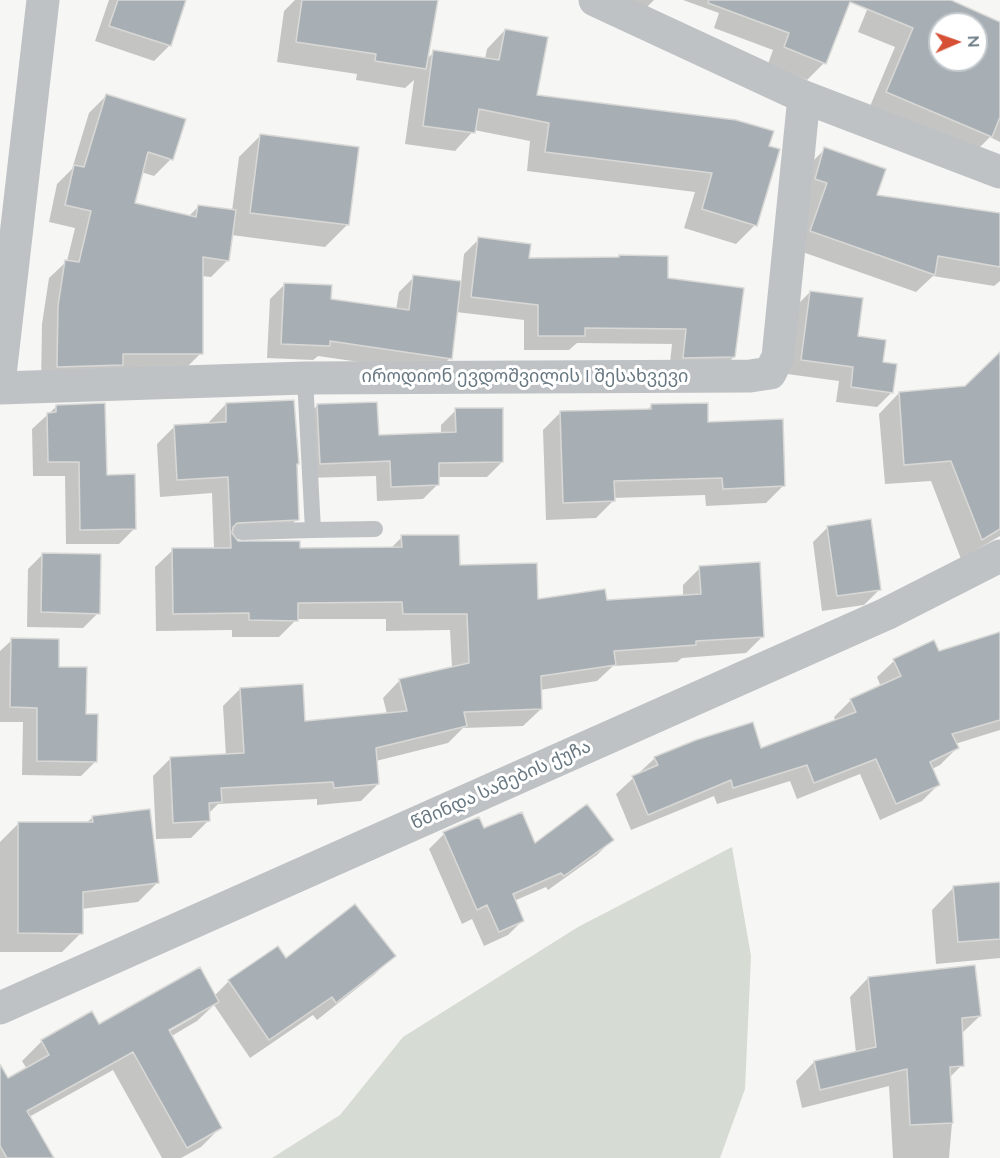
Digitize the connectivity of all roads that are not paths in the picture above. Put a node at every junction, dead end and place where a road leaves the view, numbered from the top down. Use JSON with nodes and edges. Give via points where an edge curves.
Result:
{"nodes":[{"id":1,"x":43,"y":0,"type":"edge"},
{"id":2,"x":595,"y":0,"type":"edge"},
{"id":3,"x":804,"y":97,"type":"junction"},
{"id":4,"x":1000,"y":172,"type":"edge"},
{"id":5,"x":0,"y":375,"type":"edge"},
{"id":6,"x":305,"y":378,"type":"junction"},
{"id":7,"x":0,"y":388,"type":"edge"},
{"id":8,"x":375,"y":529,"type":"dead end"},
{"id":9,"x":313,"y":530,"type":"junction"},
{"id":10,"x":242,"y":532,"type":"dead end"},
{"id":11,"x":1000,"y":556,"type":"edge"},
{"id":12,"x":0,"y":1008,"type":"edge"}],
"edges":[{"from":1,"to":5,"type":"street"},
{"from":2,"to":3,"type":"street"},
{"from":3,"to":4,"type":"street"},
{"from":3,"to":6,"type":"street","name":"იროდიონ ევდოშვილის I შესახვევი","via":[[778,357],[770,373]]},
{"from":6,"to":7,"type":"street","name":"იროდიონ ევდოშვილის I შესახვევი"},
{"from":6,"to":9,"type":"lane"},
{"from":8,"to":9,"type":"lane"},
{"from":9,"to":10,"type":"lane"},
{"from":11,"to":12,"type":"street","name":"წმინდა სამების ქუჩა","via":[[886,614]]}]}
